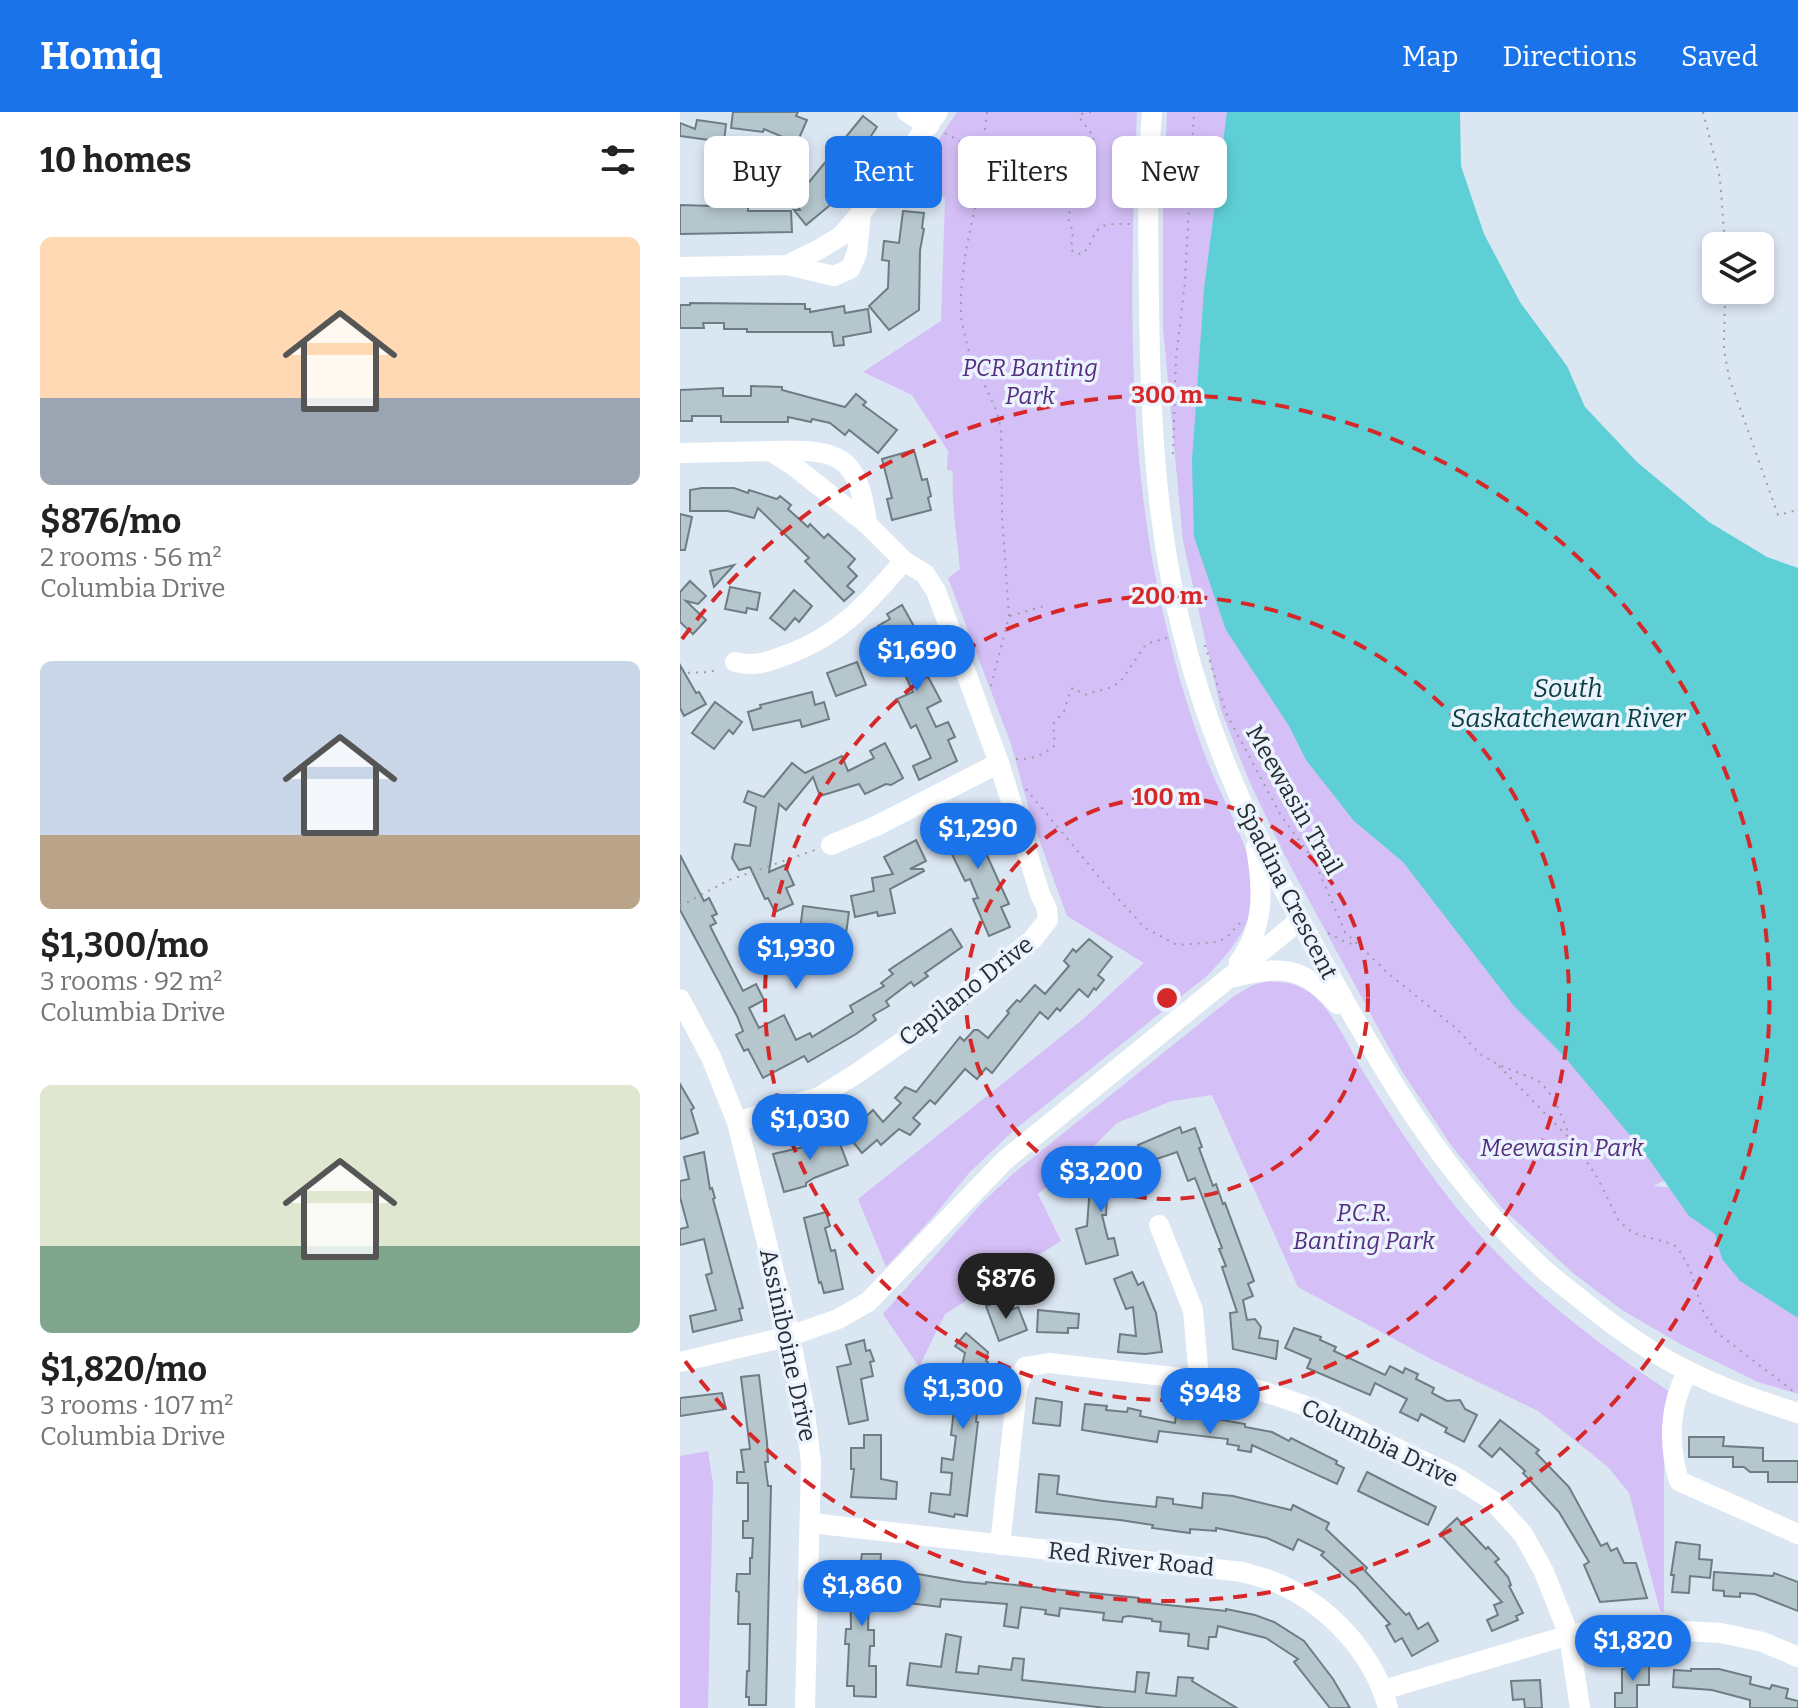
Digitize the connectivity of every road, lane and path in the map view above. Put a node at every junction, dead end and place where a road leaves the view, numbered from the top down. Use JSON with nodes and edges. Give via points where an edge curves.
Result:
{"nodes":[{"id":1,"x":907,"y":112,"type":"edge"},
{"id":2,"x":987,"y":112,"type":"edge"},
{"id":3,"x":1091,"y":112,"type":"edge"},
{"id":4,"x":1152,"y":112,"type":"edge"},
{"id":5,"x":1194,"y":112,"type":"edge"},
{"id":6,"x":1703,"y":112,"type":"edge"},
{"id":7,"x":934,"y":119,"type":"edge"},
{"id":8,"x":983,"y":136,"type":"edge"},
{"id":9,"x":958,"y":138,"type":"edge"},
{"id":10,"x":975,"y":208,"type":"edge"},
{"id":11,"x":861,"y":213,"type":"junction"},
{"id":12,"x":1148,"y":223,"type":"junction"},
{"id":13,"x":1724,"y":232,"type":"edge"},
{"id":14,"x":787,"y":265,"type":"junction"},
{"id":15,"x":680,"y":267,"type":"edge"},
{"id":16,"x":1725,"y":304,"type":"edge"},
{"id":17,"x":771,"y":451,"type":"junction"},
{"id":18,"x":680,"y":453,"type":"edge"},
{"id":19,"x":1173,"y":454,"type":"dead end"},
{"id":20,"x":1798,"y":510,"type":"edge"},
{"id":21,"x":867,"y":524,"type":"junction"},
{"id":22,"x":904,"y":561,"type":"junction"},
{"id":23,"x":1048,"y":605,"type":"dead end"},
{"id":24,"x":1009,"y":616,"type":"junction"},
{"id":25,"x":1183,"y":634,"type":"junction"},
{"id":26,"x":1204,"y":641,"type":"dead end"},
{"id":27,"x":735,"y":662,"type":"dead end"},
{"id":28,"x":710,"y":672,"type":"dead end"},
{"id":29,"x":680,"y":673,"type":"edge"},
{"id":30,"x":989,"y":696,"type":"dead end"},
{"id":31,"x":999,"y":763,"type":"junction"},
{"id":32,"x":1008,"y":790,"type":"junction"},
{"id":33,"x":1253,"y":828,"type":"junction"},
{"id":34,"x":831,"y":845,"type":"dead end"},
{"id":35,"x":800,"y":854,"type":"dead end"},
{"id":36,"x":680,"y":906,"type":"edge"},
{"id":37,"x":1300,"y":920,"type":"junction"},
{"id":38,"x":1217,"y":942,"type":"dead end"},
{"id":39,"x":1311,"y":942,"type":"junction"},
{"id":40,"x":1355,"y":944,"type":"junction"},
{"id":41,"x":1227,"y":979,"type":"junction"},
{"id":42,"x":680,"y":999,"type":"edge"},
{"id":43,"x":1360,"y":1030,"type":"junction"},
{"id":44,"x":1499,"y":1065,"type":"junction"},
{"id":45,"x":737,"y":1122,"type":"junction"},
{"id":46,"x":1571,"y":1139,"type":"junction"},
{"id":47,"x":1159,"y":1225,"type":"dead end"},
{"id":48,"x":790,"y":1336,"type":"junction"},
{"id":49,"x":680,"y":1362,"type":"edge"},
{"id":50,"x":1688,"y":1371,"type":"junction"},
{"id":51,"x":1199,"y":1379,"type":"junction"},
{"id":52,"x":1798,"y":1395,"type":"edge"},
{"id":53,"x":1798,"y":1413,"type":"edge"},
{"id":54,"x":811,"y":1523,"type":"junction"},
{"id":55,"x":1798,"y":1534,"type":"edge"},
{"id":56,"x":1000,"y":1545,"type":"junction"},
{"id":57,"x":1569,"y":1635,"type":"junction"},
{"id":58,"x":1798,"y":1657,"type":"edge"},
{"id":59,"x":1386,"y":1699,"type":"edge"},
{"id":60,"x":805,"y":1708,"type":"edge"},
{"id":61,"x":1580,"y":1708,"type":"edge"}],
"edges":[{"from":1,"to":7,"type":"street"},
{"from":2,"to":8,"type":"path"},
{"from":3,"to":12,"type":"path","via":[[1079,117],[1094,137],[1093,169],[1068,218],[1071,249],[1082,254],[1104,226]]},
{"from":4,"to":12,"type":"street","name":"Spadina Crescent"},
{"from":5,"to":19,"type":"path"},
{"from":6,"to":13,"type":"path","via":[[1720,178]]},
{"from":7,"to":9,"type":"path"},
{"from":7,"to":11,"type":"street"},
{"from":10,"to":24,"type":"path","via":[[961,317],[968,349],[1001,429]]},
{"from":11,"to":14,"type":"street","via":[[841,236]]},
{"from":11,"to":14,"type":"street","via":[[850,269],[834,276]]},
{"from":12,"to":25,"type":"street","name":"Spadina Crescent","via":[[1156,464]]},
{"from":14,"to":15,"type":"street"},
{"from":16,"to":20,"type":"path","via":[[1729,377],[1778,515]]},
{"from":17,"to":18,"type":"street"},
{"from":17,"to":21,"type":"street","name":"Capilano Drive"},
{"from":17,"to":21,"type":"street","via":[[835,456],[852,469],[863,492]]},
{"from":21,"to":22,"type":"street","name":"Capilano Drive"},
{"from":22,"to":27,"type":"street","via":[[863,608],[814,644],[756,666]]},
{"from":22,"to":31,"type":"street","name":"Capilano Drive","via":[[925,574],[936,591]]},
{"from":23,"to":24,"type":"path"},
{"from":24,"to":30,"type":"path"},
{"from":25,"to":31,"type":"path","via":[[1146,644],[1112,687],[1084,695],[1071,689],[1053,724],[1055,745],[1028,760]]},
{"from":25,"to":33,"type":"street","name":"Spadina Crescent","via":[[1212,730]]},
{"from":26,"to":40,"type":"path","name":"Meewasin Trail","via":[[1226,713],[1280,814],[1315,862]]},
{"from":28,"to":29,"type":"path"},
{"from":31,"to":32,"type":"street","name":"Capilano Drive"},
{"from":31,"to":34,"type":"street"},
{"from":32,"to":38,"type":"path","via":[[1023,785],[1145,928],[1177,945]]},
{"from":32,"to":45,"type":"street","name":"Capilano Drive","via":[[1047,909],[1041,931],[856,1074],[819,1097]]},
{"from":33,"to":37,"type":"street","name":"Spadina Crescent"},
{"from":33,"to":41,"type":"street","via":[[1260,915],[1247,951]]},
{"from":35,"to":36,"type":"path","via":[[729,880]]},
{"from":37,"to":39,"type":"street","name":"Spadina Crescent"},
{"from":37,"to":41,"type":"street"},
{"from":39,"to":40,"type":"path","via":[[1330,933]]},
{"from":39,"to":43,"type":"street","name":"Spadina Crescent"},
{"from":40,"to":44,"type":"path","name":"Meewasin Trail"},
{"from":41,"to":43,"type":"street","via":[[1268,969],[1299,973],[1321,986]]},
{"from":41,"to":48,"type":"street","via":[[1005,1160],[868,1302]]},
{"from":42,"to":45,"type":"street","name":"Assiniboine Drive"},
{"from":43,"to":50,"type":"street","name":"Spadina Crescent","via":[[1429,1141],[1506,1232],[1607,1320]]},
{"from":44,"to":46,"type":"path"},
{"from":44,"to":46,"type":"path","name":"Meewasin Trail","via":[[1543,1085]]},
{"from":45,"to":48,"type":"street","name":"Assiniboine Drive"},
{"from":46,"to":52,"type":"path","name":"Meewasin Trail","via":[[1624,1227],[1678,1248],[1716,1332]]},
{"from":47,"to":51,"type":"street","via":[[1193,1310]]},
{"from":48,"to":49,"type":"street"},
{"from":48,"to":54,"type":"street","name":"Assiniboine Drive","via":[[811,1462]]},
{"from":50,"to":53,"type":"street","name":"Spadina Crescent"},
{"from":50,"to":55,"type":"street","via":[[1677,1389],[1672,1422],[1671,1456],[1679,1481]]},
{"from":51,"to":56,"type":"street","name":"Columbia Drive","via":[[1049,1363],[1025,1367],[1017,1389]]},
{"from":51,"to":57,"type":"street","name":"Columbia Drive","via":[[1244,1385],[1315,1409],[1454,1476],[1493,1501],[1523,1534]]},
{"from":54,"to":56,"type":"street","name":"Red River Road"},
{"from":54,"to":60,"type":"street","name":"Assiniboine Drive"},
{"from":56,"to":59,"type":"street","name":"Red River Road","via":[[1242,1572],[1278,1583],[1339,1625],[1373,1668]]},
{"from":57,"to":58,"type":"street","via":[[1611,1627],[1721,1633]]},
{"from":57,"to":59,"type":"street"},
{"from":57,"to":61,"type":"street","name":"Columbia Drive"}]}
